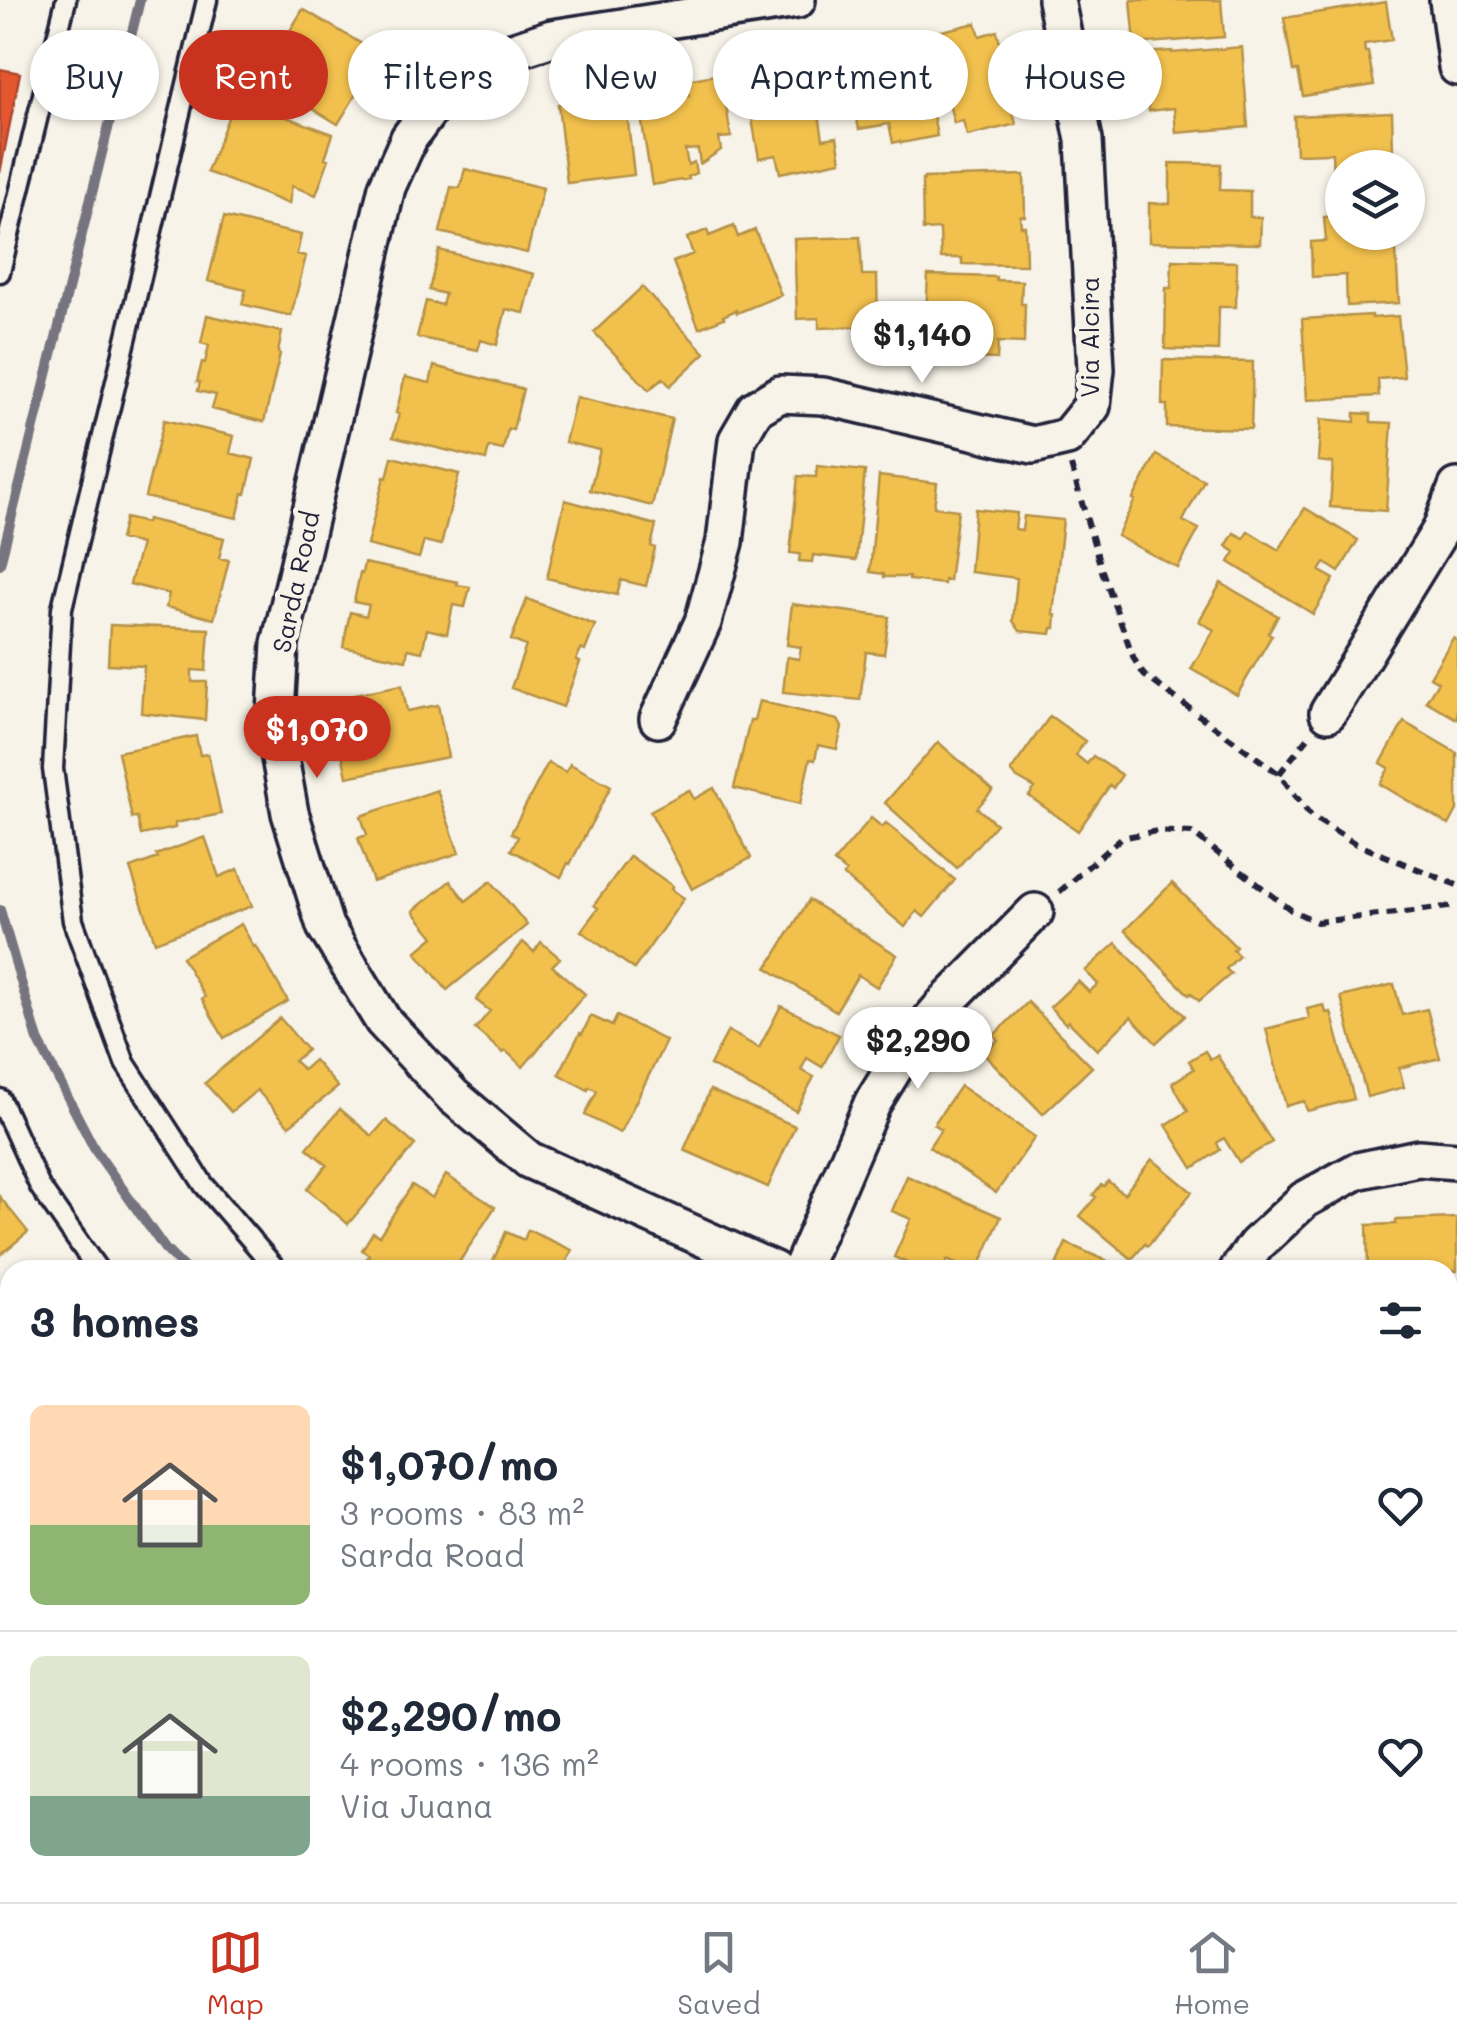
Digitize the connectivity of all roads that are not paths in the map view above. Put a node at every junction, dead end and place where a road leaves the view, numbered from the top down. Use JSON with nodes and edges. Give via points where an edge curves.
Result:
{"nodes":[{"id":1,"x":66,"y":0,"type":"edge"},
{"id":2,"x":207,"y":0,"type":"edge"},
{"id":3,"x":798,"y":0,"type":"edge"},
{"id":4,"x":1056,"y":0,"type":"edge"},
{"id":5,"x":1448,"y":0,"type":"edge"},
{"id":6,"x":1457,"y":67,"type":"edge"},
{"id":7,"x":0,"y":272,"type":"edge"},
{"id":8,"x":1457,"y":487,"type":"edge"},
{"id":9,"x":1328,"y":713,"type":"road end"},
{"id":10,"x":658,"y":719,"type":"dead end"},
{"id":11,"x":1035,"y":912,"type":"road end"},
{"id":12,"x":0,"y":1099,"type":"edge"},
{"id":13,"x":1457,"y":1162,"type":"edge"},
{"id":14,"x":91,"y":1260,"type":"edge"},
{"id":15,"x":268,"y":1260,"type":"edge"},
{"id":16,"x":752,"y":1260,"type":"edge"},
{"id":17,"x":805,"y":1260,"type":"edge"},
{"id":18,"x":1245,"y":1260,"type":"edge"}],
"edges":[{"from":1,"to":7,"type":"lane"},
{"from":2,"to":15,"type":"lane","via":[[62,608],[53,769],[73,921],[125,1063],[204,1185]]},
{"from":3,"to":16,"type":"street","name":"Sarda Road","via":[[552,38],[485,60],[442,93],[409,138],[388,187],[280,644],[275,730],[290,812],[326,926],[383,1021],[453,1096],[529,1160]]},
{"from":4,"to":10,"type":"street","name":"Via Alcira","via":[[1084,140],[1096,369],[1092,406],[1066,437],[1034,445],[823,396],[780,394],[755,409],[737,440],[725,542],[703,622]]},
{"from":5,"to":6,"type":"street"},
{"from":8,"to":9,"type":"street","via":[[1440,531]]},
{"from":11,"to":17,"type":"street","via":[[906,1049],[872,1104]]},
{"from":12,"to":14,"type":"lane","via":[[40,1187]]},
{"from":13,"to":18,"type":"street","via":[[1418,1158],[1358,1171],[1304,1200]]}]}
